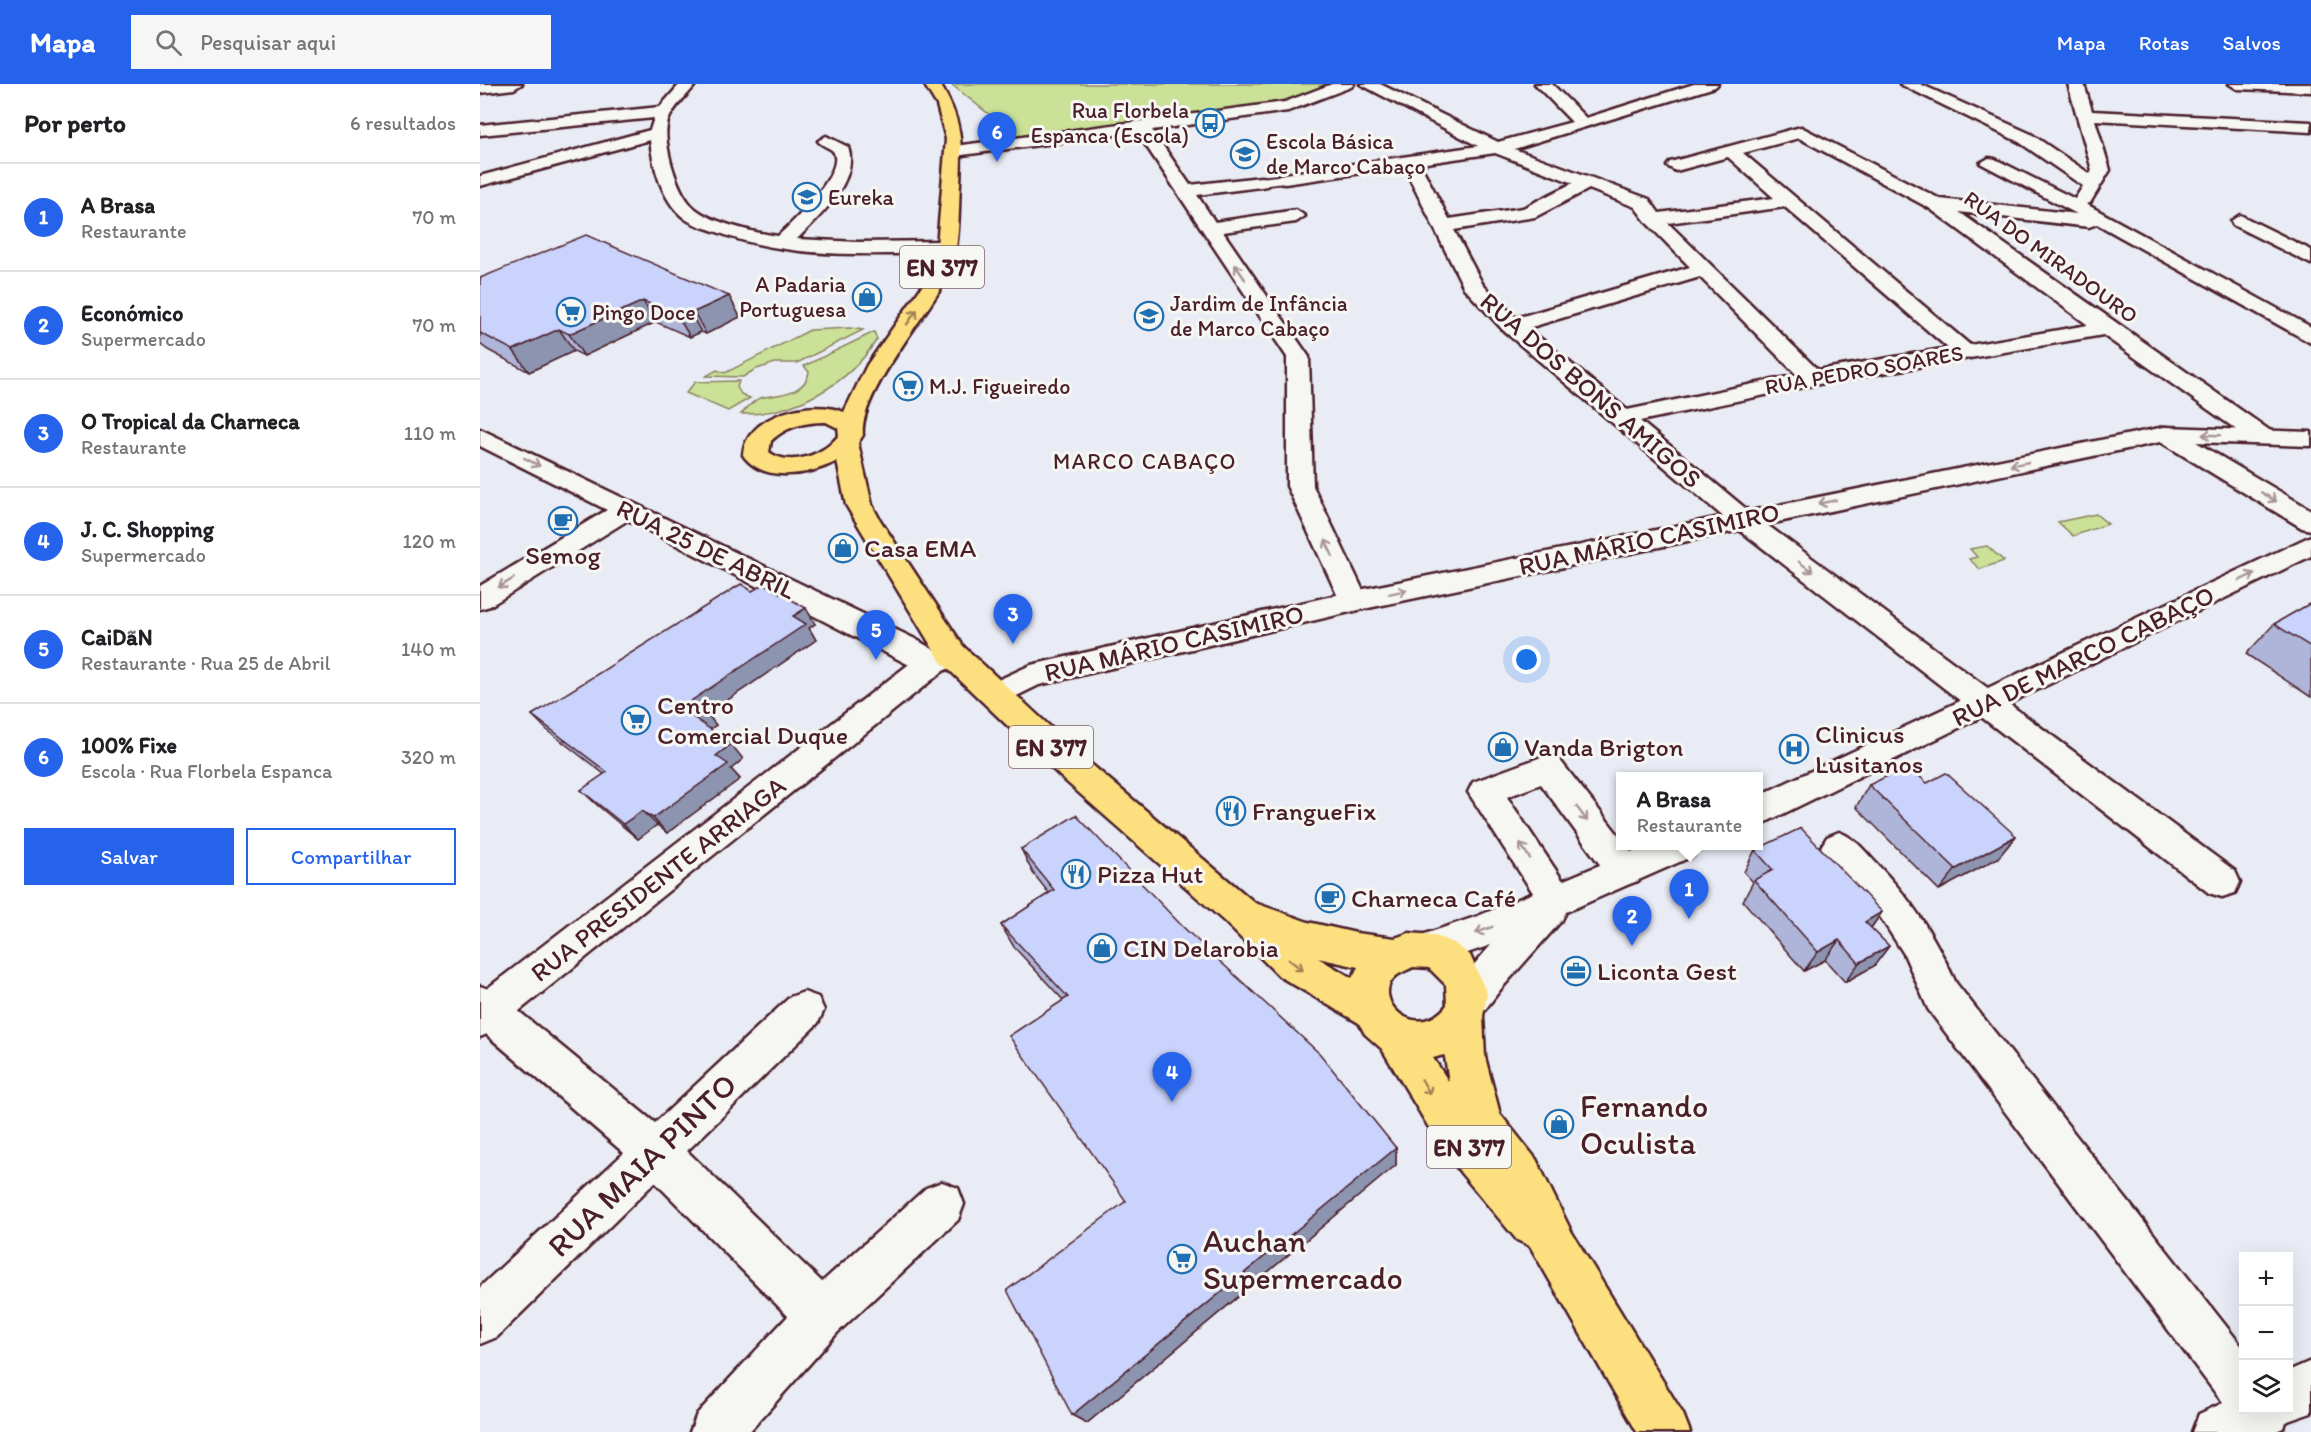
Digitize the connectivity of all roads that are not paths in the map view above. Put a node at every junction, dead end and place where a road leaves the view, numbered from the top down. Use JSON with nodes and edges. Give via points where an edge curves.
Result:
{"nodes":[{"id":1,"x":514,"y":84,"type":"edge"},
{"id":2,"x":688,"y":84,"type":"edge"},
{"id":3,"x":932,"y":84,"type":"edge"},
{"id":4,"x":1346,"y":84,"type":"edge"},
{"id":5,"x":1368,"y":84,"type":"edge"},
{"id":6,"x":1543,"y":84,"type":"edge"},
{"id":7,"x":1710,"y":84,"type":"edge"},
{"id":8,"x":1908,"y":84,"type":"edge"},
{"id":9,"x":2076,"y":84,"type":"edge"},
{"id":10,"x":2237,"y":84,"type":"edge"},
{"id":11,"x":2311,"y":87,"type":"edge"},
{"id":12,"x":480,"y":88,"type":"edge"},
{"id":13,"x":663,"y":112,"type":"junction"},
{"id":14,"x":2085,"y":115,"type":"junction"},
{"id":15,"x":1582,"y":123,"type":"junction"},
{"id":16,"x":1141,"y":126,"type":"junction"},
{"id":17,"x":2311,"y":126,"type":"edge"},
{"id":18,"x":480,"y":130,"type":"edge"},
{"id":19,"x":656,"y":133,"type":"junction"},
{"id":20,"x":826,"y":141,"type":"dead end"},
{"id":21,"x":1496,"y":148,"type":"junction"},
{"id":22,"x":954,"y":151,"type":"junction"},
{"id":23,"x":1733,"y":153,"type":"junction"},
{"id":24,"x":1410,"y":162,"type":"junction"},
{"id":25,"x":1989,"y":163,"type":"dead end"},
{"id":26,"x":1676,"y":166,"type":"dead end"},
{"id":27,"x":1285,"y":179,"type":"joint"},
{"id":28,"x":480,"y":181,"type":"edge"},
{"id":29,"x":1261,"y":182,"type":"joint"},
{"id":30,"x":1588,"y":183,"type":"junction"},
{"id":31,"x":2092,"y":184,"type":"junction"},
{"id":32,"x":1184,"y":191,"type":"junction"},
{"id":33,"x":1790,"y":201,"type":"junction"},
{"id":34,"x":1936,"y":204,"type":"junction"},
{"id":35,"x":2079,"y":208,"type":"junction"},
{"id":36,"x":1296,"y":216,"type":"dead end"},
{"id":37,"x":1654,"y":219,"type":"junction"},
{"id":38,"x":2240,"y":221,"type":"dead end"},
{"id":39,"x":2112,"y":224,"type":"junction"},
{"id":40,"x":1442,"y":226,"type":"junction"},
{"id":41,"x":1210,"y":228,"type":"junction"},
{"id":42,"x":783,"y":242,"type":"junction"},
{"id":43,"x":947,"y":247,"type":"junction"},
{"id":44,"x":2311,"y":258,"type":"edge"},
{"id":45,"x":1704,"y":269,"type":"junction"},
{"id":46,"x":1512,"y":326,"type":"junction"},
{"id":47,"x":2107,"y":328,"type":"junction"},
{"id":48,"x":2311,"y":336,"type":"edge"},
{"id":49,"x":1965,"y":352,"type":"junction"},
{"id":50,"x":878,"y":365,"type":"junction"},
{"id":51,"x":1814,"y":378,"type":"junction"},
{"id":52,"x":801,"y":417,"type":"junction"},
{"id":53,"x":1622,"y":418,"type":"junction"},
{"id":54,"x":848,"y":434,"type":"junction"},
{"id":55,"x":2165,"y":434,"type":"junction"},
{"id":56,"x":480,"y":436,"type":"edge"},
{"id":57,"x":2264,"y":437,"type":"junction"},
{"id":58,"x":2311,"y":439,"type":"edge"},
{"id":59,"x":793,"y":466,"type":"junction"},
{"id":60,"x":860,"y":505,"type":"junction"},
{"id":61,"x":627,"y":509,"type":"junction"},
{"id":62,"x":1742,"y":519,"type":"junction"},
{"id":63,"x":2311,"y":522,"type":"edge"},
{"id":64,"x":2311,"y":546,"type":"edge"},
{"id":65,"x":480,"y":599,"type":"edge"},
{"id":66,"x":1354,"y":601,"type":"junction"},
{"id":67,"x":929,"y":655,"type":"junction"},
{"id":68,"x":996,"y":694,"type":"junction"},
{"id":69,"x":1986,"y":702,"type":"junction"},
{"id":70,"x":1763,"y":810,"type":"edge"},
{"id":71,"x":1839,"y":847,"type":"dead end"},
{"id":72,"x":1672,"y":850,"type":"edge"},
{"id":73,"x":1624,"y":870,"type":"junction"},
{"id":74,"x":2222,"y":882,"type":"dead end"},
{"id":75,"x":1557,"y":899,"type":"junction"},
{"id":76,"x":1238,"y":911,"type":"junction"},
{"id":77,"x":1410,"y":952,"type":"junction"},
{"id":78,"x":1465,"y":1009,"type":"junction"},
{"id":79,"x":804,"y":1010,"type":"dead end"},
{"id":80,"x":483,"y":1011,"type":"edge"},
{"id":81,"x":1384,"y":1023,"type":"junction"},
{"id":82,"x":655,"y":1151,"type":"junction"},
{"id":83,"x":942,"y":1203,"type":"dead end"},
{"id":84,"x":1555,"y":1247,"type":"junction"},
{"id":85,"x":821,"y":1315,"type":"junction"},
{"id":86,"x":480,"y":1320,"type":"edge"},
{"id":87,"x":2311,"y":1386,"type":"edge"},
{"id":88,"x":2239,"y":1387,"type":"edge"},
{"id":89,"x":2293,"y":1393,"type":"edge"},
{"id":90,"x":715,"y":1432,"type":"edge"},
{"id":91,"x":1665,"y":1432,"type":"edge"}],
"edges":[{"from":1,"to":12,"type":"street"},
{"from":2,"to":13,"type":"street"},
{"from":3,"to":22,"type":"main road","number":"EN 377","via":[[953,128]]},
{"from":4,"to":16,"type":"street","via":[[1288,106]]},
{"from":5,"to":21,"type":"street"},
{"from":6,"to":15,"type":"street"},
{"from":7,"to":15,"type":"street"},
{"from":8,"to":31,"type":"street","via":[[2025,138]]},
{"from":9,"to":14,"type":"street"},
{"from":10,"to":11,"type":"street"},
{"from":13,"to":18,"type":"street"},
{"from":13,"to":19,"type":"street"},
{"from":14,"to":17,"type":"street"},
{"from":14,"to":31,"type":"street","via":[[2101,170]]},
{"from":15,"to":21,"type":"street"},
{"from":16,"to":22,"type":"street"},
{"from":16,"to":32,"type":"street"},
{"from":19,"to":28,"type":"street"},
{"from":19,"to":42,"type":"street","via":[[665,171],[688,212],[739,236]]},
{"from":20,"to":42,"type":"street","via":[[842,147],[841,168],[825,198]]},
{"from":21,"to":24,"type":"street"},
{"from":21,"to":30,"type":"street"},
{"from":22,"to":43,"type":"main road","number":"EN 377"},
{"from":23,"to":26,"type":"street"},
{"from":23,"to":33,"type":"street"},
{"from":23,"to":34,"type":"street","name":"RUA DO MIRADOURO","via":[[1801,132]]},
{"from":24,"to":27,"type":"street"},
{"from":24,"to":40,"type":"street","name":"RUA DOS BONS AMIGOS"},
{"from":25,"to":35,"type":"street"},
{"from":27,"to":29,"type":"street"},
{"from":29,"to":32,"type":"street"},
{"from":30,"to":37,"type":"street","via":[[1642,203]]},
{"from":30,"to":40,"type":"street","via":[[1528,213]]},
{"from":31,"to":35,"type":"street"},
{"from":32,"to":41,"type":"street"},
{"from":33,"to":37,"type":"street"},
{"from":33,"to":49,"type":"street"},
{"from":34,"to":39,"type":"street"},
{"from":34,"to":47,"type":"street","name":"RUA DO MIRADOURO"},
{"from":35,"to":39,"type":"street"},
{"from":36,"to":41,"type":"street"},
{"from":37,"to":45,"type":"street"},
{"from":38,"to":44,"type":"street"},
{"from":39,"to":48,"type":"street"},
{"from":40,"to":46,"type":"street","name":"RUA DOS BONS AMIGOS","via":[[1474,288]]},
{"from":66,"to":41,"type":"street","one_way":true,"via":[[1300,486],[1298,357]]},
{"from":42,"to":43,"type":"street","via":[[843,248]]},
{"from":50,"to":43,"type":"main road","number":"EN 377","one_way":true,"via":[[935,282]]},
{"from":45,"to":46,"type":"street"},
{"from":45,"to":51,"type":"street"},
{"from":46,"to":53,"type":"street","name":"RUA DOS BONS AMIGOS"},
{"from":47,"to":49,"type":"street","name":"RUA PEDRO SOARES"},
{"from":47,"to":57,"type":"street","name":"RUA DO MIRADOURO"},
{"from":49,"to":51,"type":"street","name":"RUA PEDRO SOARES"},
{"from":50,"to":52,"type":"main road","number":"EN 377","via":[[822,407]]},
{"from":50,"to":54,"type":"main road","number":"EN 377"},
{"from":51,"to":53,"type":"street","name":"RUA PEDRO SOARES"},
{"from":52,"to":54,"type":"main road","number":"EN 377","via":[[830,415]]},
{"from":52,"to":59,"type":"main road","number":"EN 377","via":[[774,427],[761,438],[755,450],[760,459],[771,465]]},
{"from":53,"to":62,"type":"street","name":"RUA DOS BONS AMIGOS"},
{"from":54,"to":59,"type":"main road","number":"EN 377","via":[[821,460]]},
{"from":54,"to":60,"type":"main road","number":"EN 377"},
{"from":57,"to":55,"type":"street","name":"RUA MÁRIO CASIMIRO","one_way":true},
{"from":55,"to":62,"type":"street","name":"RUA MÁRIO CASIMIRO","one_way":true},
{"from":55,"to":63,"type":"street","one_way":true},
{"from":56,"to":61,"type":"street","name":"RUA 25 DE ABRIL","one_way":true},
{"from":57,"to":58,"type":"street","name":"RUA MÁRIO CASIMIRO"},
{"from":59,"to":60,"type":"main road","number":"EN 377","via":[[825,478]]},
{"from":60,"to":67,"type":"main road","number":"EN 377"},
{"from":61,"to":65,"type":"street","one_way":true},
{"from":61,"to":67,"type":"street","name":"RUA 25 DE ABRIL"},
{"from":66,"to":62,"type":"street","name":"RUA MÁRIO CASIMIRO","one_way":true},
{"from":62,"to":69,"type":"street","name":"RUA DOS BONS AMIGOS","one_way":true},
{"from":69,"to":64,"type":"street","name":"RUA DE MARCO CABAÇO","one_way":true},
{"from":66,"to":68,"type":"street","name":"RUA MÁRIO CASIMIRO","via":[[1031,676]]},
{"from":67,"to":68,"type":"main road","number":"EN 377"},
{"from":67,"to":80,"type":"street","name":"RUA PRESIDENTE ARRIAGA"},
{"from":68,"to":76,"type":"main road","number":"EN 377","via":[[1073,768]]},
{"from":69,"to":70,"type":"street","name":"RUA DE MARCO CABAÇO"},
{"from":69,"to":74,"type":"street","name":"RUA DOS BONS AMIGOS"},
{"from":71,"to":88,"type":"street","via":[[1892,904],[1918,943],[1942,996]]},
{"from":72,"to":73,"type":"street"},
{"from":73,"to":75,"type":"street"},
{"from":75,"to":73,"type":"street","one_way":true,"via":[[1485,792],[1547,768]]},
{"from":75,"to":77,"type":"street","one_way":true,"via":[[1485,930]]},
{"from":75,"to":78,"type":"street","via":[[1492,971]]},
{"from":76,"to":77,"type":"main road","number":"EN 377","via":[[1305,940],[1362,952]]},
{"from":76,"to":81,"type":"main road","number":"EN 377","one_way":true,"via":[[1293,964]]},
{"from":77,"to":78,"type":"main road","number":"EN 377","via":[[1440,954],[1462,974],[1467,988]]},
{"from":77,"to":81,"type":"main road","via":[[1380,964],[1372,978],[1368,993]]},
{"from":78,"to":81,"type":"main road","number":"EN 377","via":[[1454,1027],[1427,1041]]},
{"from":78,"to":84,"type":"main road","number":"EN 377","via":[[1465,1057],[1483,1126],[1520,1175]]},
{"from":79,"to":82,"type":"street","name":"RUA MAIA PINTO"},
{"from":80,"to":82,"type":"street"},
{"from":81,"to":84,"type":"main road","number":"EN 377","one_way":true,"via":[[1433,1099],[1501,1191]]},
{"from":82,"to":85,"type":"street"},
{"from":82,"to":86,"type":"street","name":"RUA MAIA PINTO"},
{"from":83,"to":85,"type":"street"},
{"from":84,"to":91,"type":"main road","number":"EN 377"},
{"from":85,"to":90,"type":"street"},
{"from":87,"to":89,"type":"street"}]}
